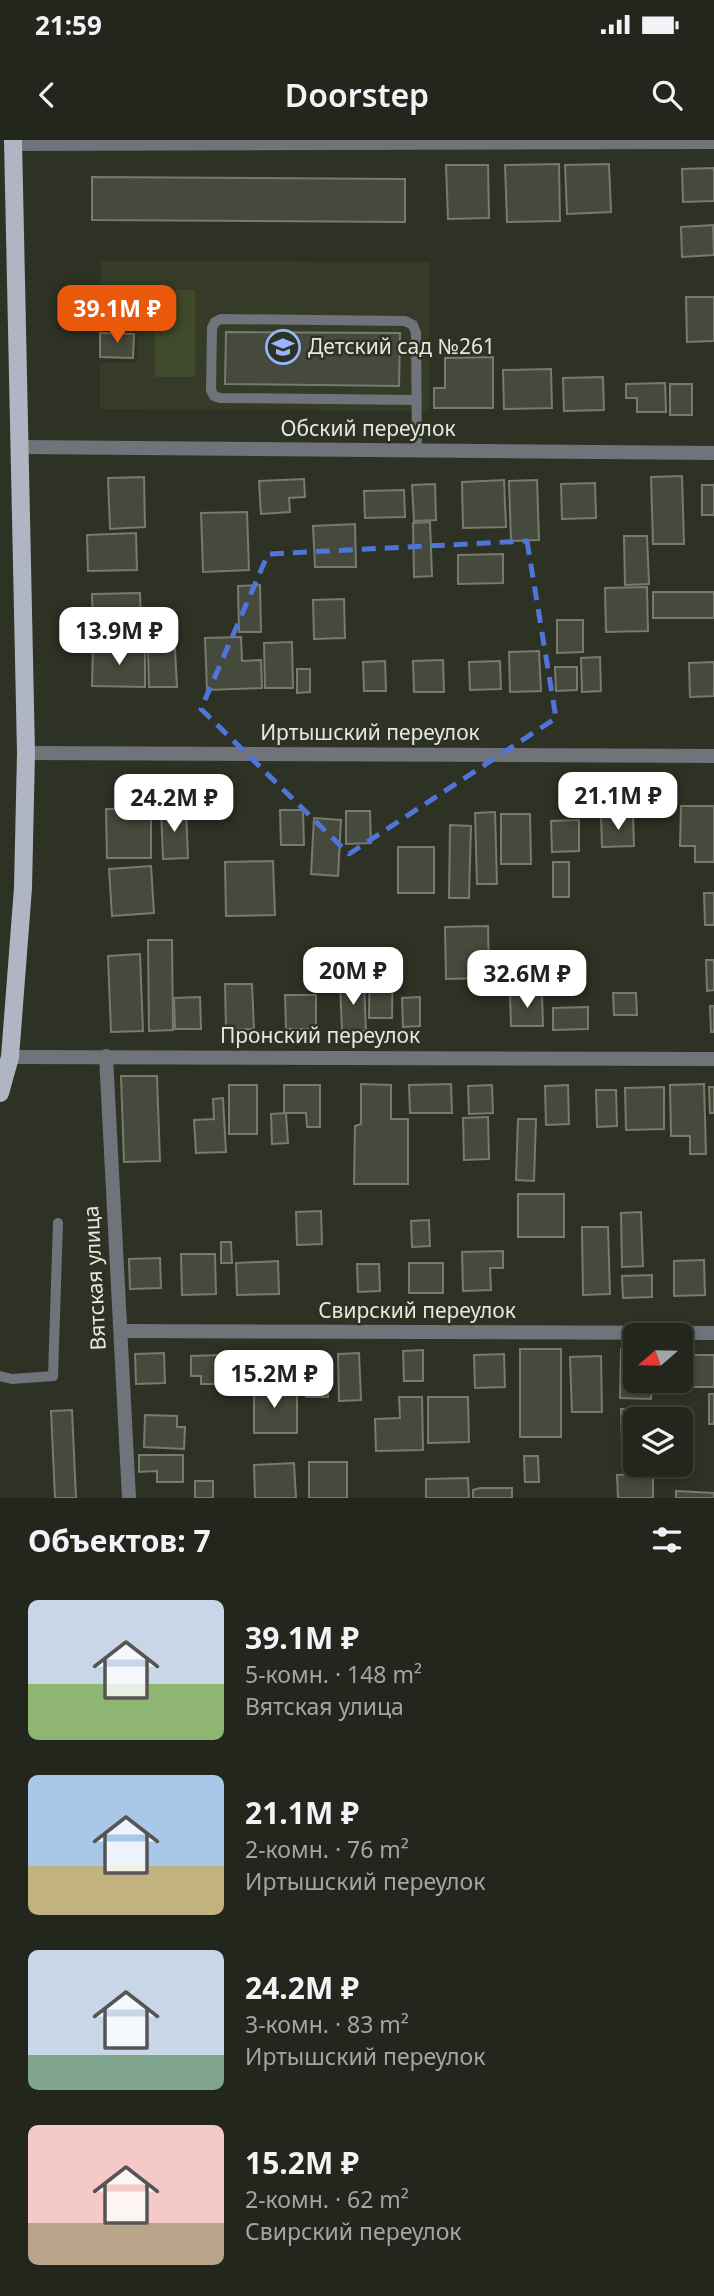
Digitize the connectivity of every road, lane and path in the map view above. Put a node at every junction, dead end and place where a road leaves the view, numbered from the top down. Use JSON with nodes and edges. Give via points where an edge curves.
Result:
{"nodes":[{"id":1,"x":13,"y":142,"type":"edge"},
{"id":2,"x":714,"y":142,"type":"edge"},
{"id":3,"x":417,"y":400,"type":"junction"},
{"id":4,"x":21,"y":447,"type":"junction"},
{"id":5,"x":417,"y":450,"type":"junction"},
{"id":6,"x":714,"y":453,"type":"edge"},
{"id":7,"x":26,"y":753,"type":"junction"},
{"id":8,"x":714,"y":756,"type":"edge"},
{"id":9,"x":5,"y":1056,"type":"edge"},
{"id":10,"x":106,"y":1056,"type":"junction"},
{"id":11,"x":714,"y":1059,"type":"edge"},
{"id":12,"x":0,"y":1093,"type":"edge"},
{"id":13,"x":58,"y":1223,"type":"dead end"},
{"id":14,"x":121,"y":1331,"type":"junction"},
{"id":15,"x":714,"y":1333,"type":"edge"},
{"id":16,"x":0,"y":1376,"type":"edge"},
{"id":17,"x":129,"y":1498,"type":"edge"}],
"edges":[{"from":1,"to":2,"type":"street"},
{"from":1,"to":4,"type":"main road"},
{"from":3,"to":3,"type":"lane","via":[[416,333],[405,321],[221,319],[212,328],[214,396]]},
{"from":3,"to":5,"type":"lane"},
{"from":4,"to":5,"type":"street","name":"Обский переулок"},
{"from":4,"to":7,"type":"main road"},
{"from":5,"to":6,"type":"street","name":"Обский переулок"},
{"from":7,"to":8,"type":"street","name":"Иртышский переулок"},
{"from":7,"to":9,"type":"main road","via":[[23,888]]},
{"from":9,"to":10,"type":"street","name":"Пронский переулок"},
{"from":9,"to":12,"type":"main road"},
{"from":10,"to":11,"type":"street","name":"Пронский переулок"},
{"from":10,"to":14,"type":"street","name":"Вятская улица"},
{"from":13,"to":16,"type":"lane","via":[[53,1376]]},
{"from":14,"to":15,"type":"street","name":"Свирский переулок"},
{"from":14,"to":17,"type":"street","name":"Вятская улица"}]}
